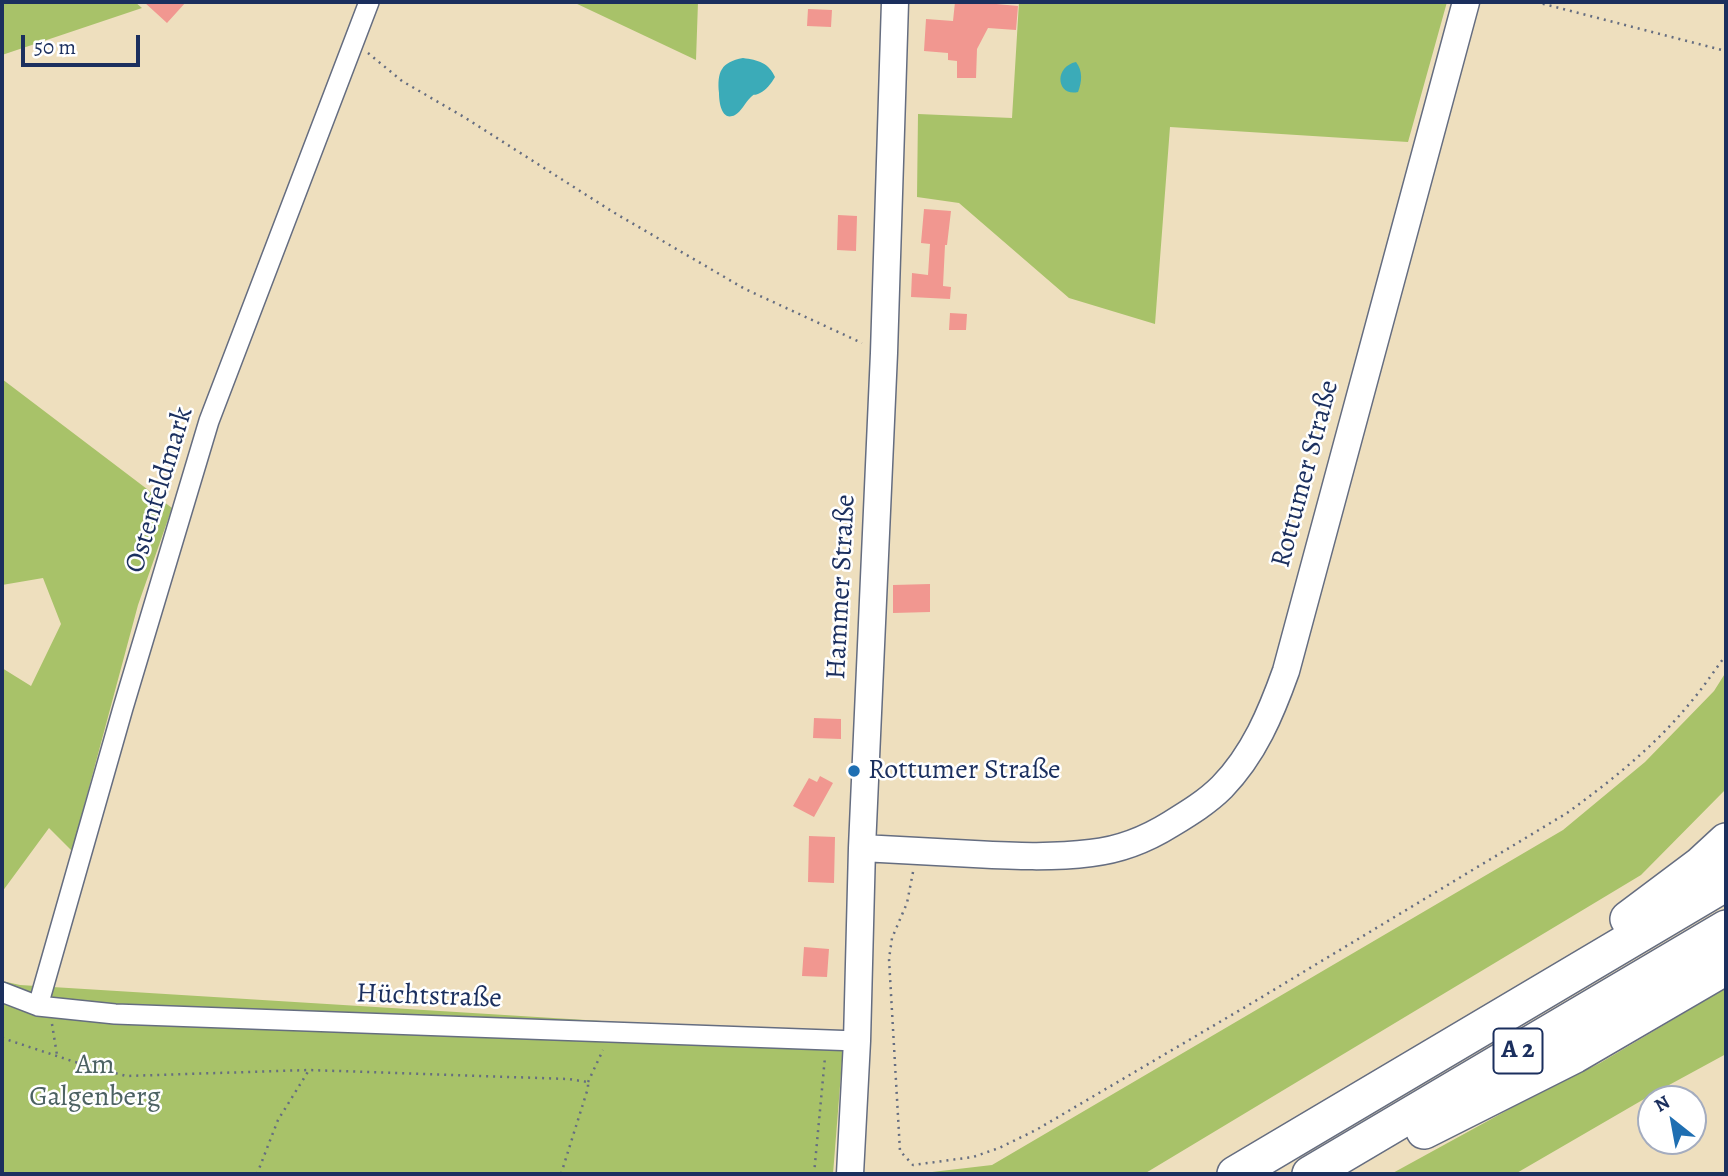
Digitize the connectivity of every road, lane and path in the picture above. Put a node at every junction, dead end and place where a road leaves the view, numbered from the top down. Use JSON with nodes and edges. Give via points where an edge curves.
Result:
{"nodes":[{"id":1,"x":369,"y":2,"type":"edge"},
{"id":2,"x":895,"y":2,"type":"edge"},
{"id":3,"x":1466,"y":2,"type":"edge"},
{"id":4,"x":1536,"y":2,"type":"edge"},
{"id":5,"x":355,"y":39,"type":"junction"},
{"id":6,"x":1726,"y":51,"type":"edge"},
{"id":7,"x":884,"y":353,"type":"junction"},
{"id":8,"x":1726,"y":655,"type":"edge"},
{"id":9,"x":1726,"y":841,"type":"edge"},
{"id":10,"x":862,"y":848,"type":"junction"},
{"id":11,"x":914,"y":851,"type":"junction"},
{"id":12,"x":1726,"y":883,"type":"edge"},
{"id":13,"x":1726,"y":928,"type":"edge"},
{"id":14,"x":1726,"y":967,"type":"edge"},
{"id":15,"x":2,"y":992,"type":"edge"},
{"id":16,"x":44,"y":1006,"type":"junction"},
{"id":17,"x":1492,"y":1022,"type":"junction"},
{"id":18,"x":612,"y":1032,"type":"junction"},
{"id":19,"x":2,"y":1038,"type":"edge"},
{"id":20,"x":827,"y":1040,"type":"junction"},
{"id":21,"x":857,"y":1041,"type":"junction"},
{"id":22,"x":57,"y":1056,"type":"junction"},
{"id":23,"x":309,"y":1070,"type":"junction"},
{"id":24,"x":588,"y":1082,"type":"junction"},
{"id":25,"x":257,"y":1174,"type":"edge"},
{"id":26,"x":561,"y":1174,"type":"edge"},
{"id":27,"x":814,"y":1174,"type":"edge"},
{"id":28,"x":850,"y":1174,"type":"edge"},
{"id":29,"x":1235,"y":1174,"type":"edge"},
{"id":30,"x":1310,"y":1174,"type":"edge"},
{"id":31,"x":1320,"y":1174,"type":"edge"}],
"edges":[{"from":1,"to":5,"type":"street","name":"Ostenfeldmark"},
{"from":2,"to":7,"type":"street","name":"Hammer Straße"},
{"from":3,"to":11,"type":"street","name":"Rottumer Straße","via":[[1286,671],[1262,733],[1245,760],[1194,810],[1125,846],[1037,857]]},
{"from":4,"to":6,"type":"path"},
{"from":5,"to":7,"type":"path","via":[[402,81],[613,212],[745,289]]},
{"from":5,"to":16,"type":"street","name":"Ostenfeldmark","via":[[209,421],[123,708]]},
{"from":7,"to":10,"type":"street","name":"Hammer Straße"},
{"from":8,"to":11,"type":"path","via":[[1689,705],[1645,751],[1567,813],[1036,1130],[973,1157],[913,1165],[900,1151],[889,959],[907,902]]},
{"from":9,"to":17,"type":"highway"},
{"from":10,"to":11,"type":"street","name":"Rottumer Straße"},
{"from":10,"to":21,"type":"street","name":"Hammer Straße"},
{"from":12,"to":17,"type":"highway","number":"A 2"},
{"from":13,"to":30,"type":"highway","number":"A 2"},
{"from":14,"to":31,"type":"highway","via":[[1575,1055],[1398,1144]]},
{"from":15,"to":16,"type":"street","name":"Hüchtstraße"},
{"from":16,"to":18,"type":"street","name":"Hüchtstraße","via":[[115,1014]]},
{"from":16,"to":22,"type":"path"},
{"from":17,"to":29,"type":"highway","number":"A 2"},
{"from":18,"to":20,"type":"street","name":"Hüchtstraße"},
{"from":18,"to":24,"type":"path"},
{"from":19,"to":22,"type":"path"},
{"from":20,"to":21,"type":"street","name":"Hüchtstraße"},
{"from":20,"to":27,"type":"path"},
{"from":21,"to":28,"type":"street","name":"Hammer Straße"},
{"from":22,"to":23,"type":"path","via":[[126,1076]]},
{"from":23,"to":24,"type":"path"},
{"from":23,"to":25,"type":"path","via":[[278,1120]]},
{"from":24,"to":26,"type":"path"}]}
